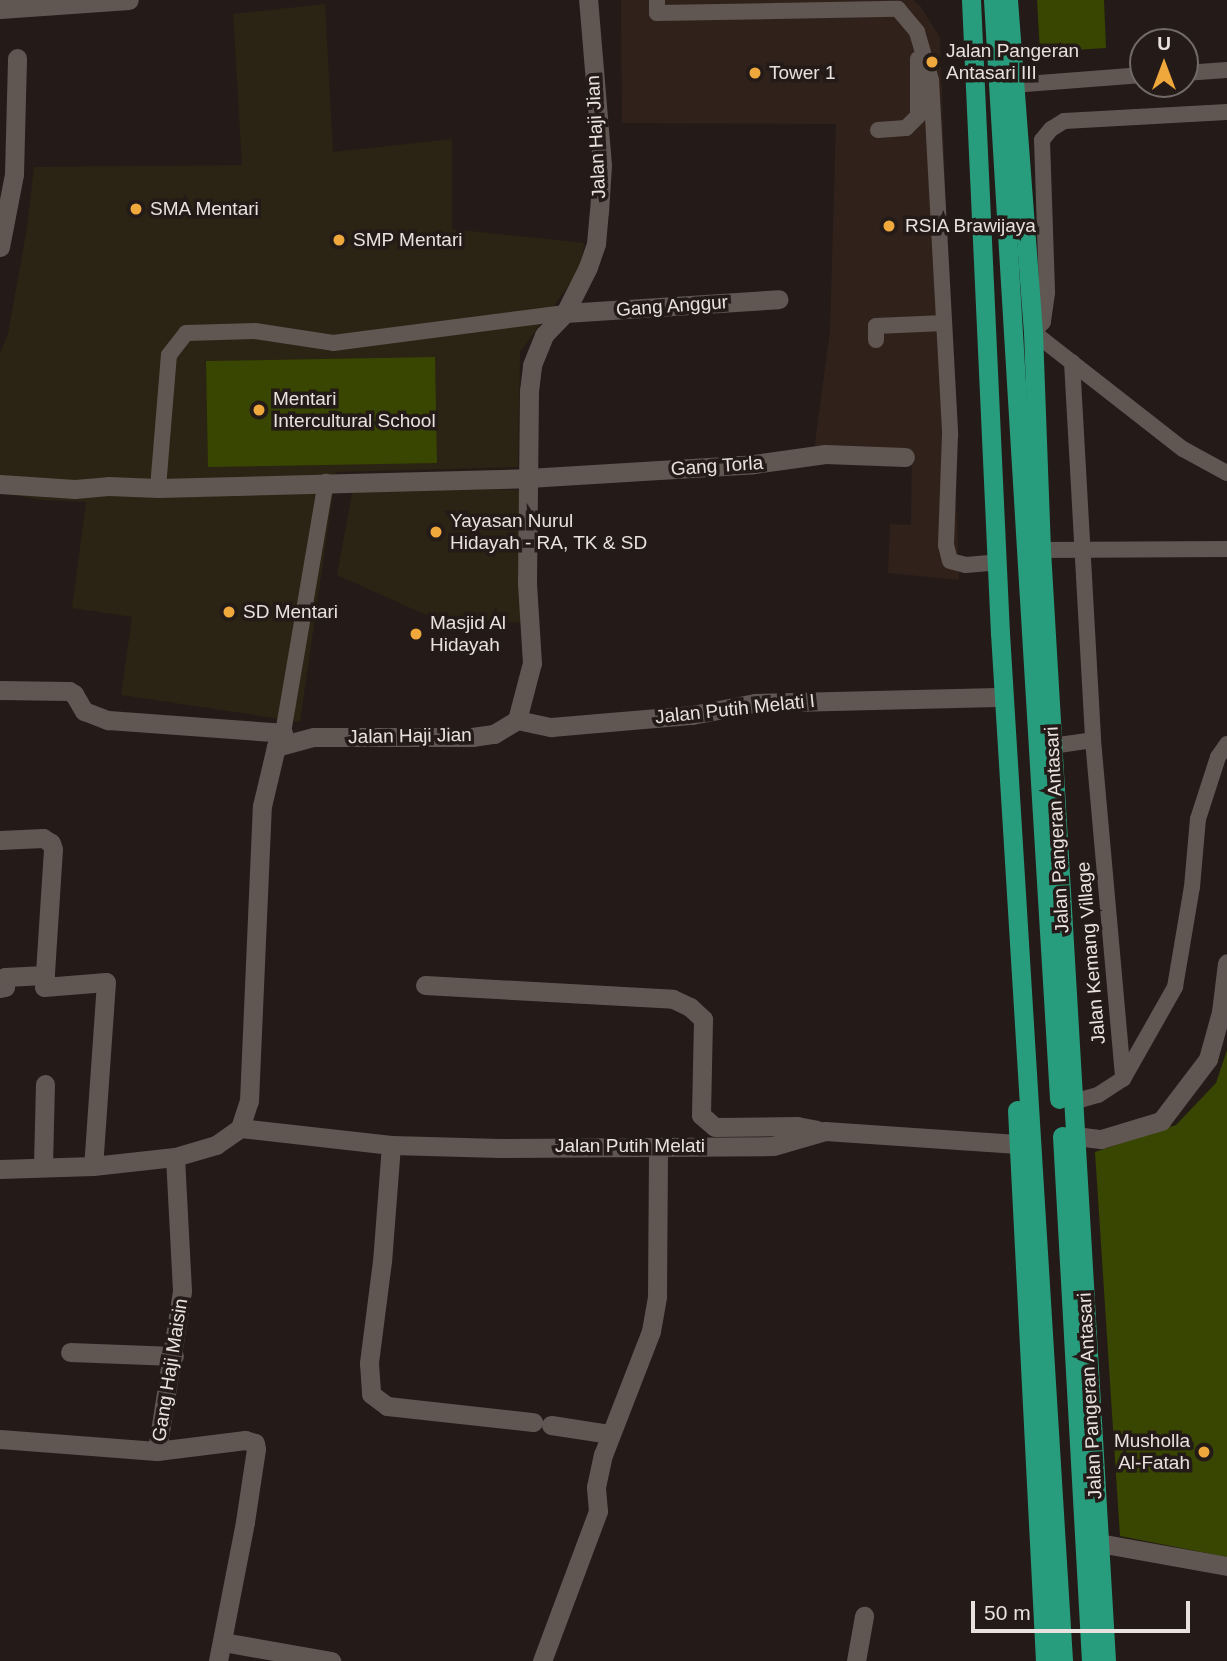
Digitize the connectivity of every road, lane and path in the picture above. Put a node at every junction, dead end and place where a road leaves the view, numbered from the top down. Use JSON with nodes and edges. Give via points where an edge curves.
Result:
{"nodes":[{"id":1,"x":129,"y":0,"type":"edge"},
{"id":2,"x":588,"y":0,"type":"edge"},
{"id":3,"x":657,"y":0,"type":"edge"},
{"id":4,"x":959,"y":0,"type":"edge"},
{"id":5,"x":971,"y":0,"type":"edge"},
{"id":6,"x":993,"y":0,"type":"edge"},
{"id":7,"x":1008,"y":0,"type":"edge"},
{"id":8,"x":39,"y":4,"type":"edge"},
{"id":9,"x":803,"y":6,"type":"edge"},
{"id":10,"x":0,"y":9,"type":"edge"},
{"id":11,"x":917,"y":33,"type":"junction"},
{"id":12,"x":17,"y":58,"type":"dead end"},
{"id":13,"x":1227,"y":70,"type":"edge"},
{"id":14,"x":1199,"y":72,"type":"edge"},
{"id":15,"x":1129,"y":76,"type":"edge"},
{"id":16,"x":1013,"y":85,"type":"junction"},
{"id":17,"x":1227,"y":112,"type":"edge"},
{"id":18,"x":878,"y":130,"type":"dead end"},
{"id":19,"x":0,"y":247,"type":"edge"},
{"id":20,"x":779,"y":299,"type":"dead end"},
{"id":21,"x":565,"y":313,"type":"junction"},
{"id":22,"x":944,"y":323,"type":"junction"},
{"id":23,"x":1033,"y":332,"type":"junction"},
{"id":24,"x":876,"y":340,"type":"dead end"},
{"id":25,"x":1072,"y":362,"type":"junction"},
{"id":26,"x":905,"y":457,"type":"dead end"},
{"id":27,"x":1227,"y":473,"type":"edge"},
{"id":28,"x":528,"y":478,"type":"junction"},
{"id":29,"x":326,"y":482,"type":"junction"},
{"id":30,"x":0,"y":484,"type":"edge"},
{"id":31,"x":158,"y":488,"type":"junction"},
{"id":32,"x":1227,"y":549,"type":"edge"},
{"id":33,"x":1041,"y":550,"type":"junction"},
{"id":34,"x":1081,"y":550,"type":"junction"},
{"id":35,"x":989,"y":563,"type":"junction"},
{"id":36,"x":0,"y":690,"type":"edge"},
{"id":37,"x":997,"y":697,"type":"junction"},
{"id":38,"x":517,"y":720,"type":"junction"},
{"id":39,"x":280,"y":740,"type":"junction"},
{"id":40,"x":1093,"y":740,"type":"junction"},
{"id":41,"x":1227,"y":744,"type":"edge"},
{"id":42,"x":1052,"y":746,"type":"junction"},
{"id":43,"x":0,"y":839,"type":"edge"},
{"id":44,"x":1227,"y":962,"type":"edge"},
{"id":45,"x":45,"y":975,"type":"junction"},
{"id":46,"x":425,"y":985,"type":"dead end"},
{"id":47,"x":0,"y":988,"type":"edge"},
{"id":48,"x":1123,"y":1079,"type":"junction"},
{"id":49,"x":45,"y":1084,"type":"dead end"},
{"id":50,"x":1073,"y":1101,"type":"junction"},
{"id":51,"x":240,"y":1128,"type":"junction"},
{"id":52,"x":825,"y":1131,"type":"junction"},
{"id":53,"x":1075,"y":1136,"type":"junction"},
{"id":54,"x":1018,"y":1144,"type":"junction"},
{"id":55,"x":391,"y":1145,"type":"junction"},
{"id":56,"x":659,"y":1146,"type":"junction"},
{"id":57,"x":175,"y":1157,"type":"junction"},
{"id":58,"x":43,"y":1166,"type":"junction"},
{"id":59,"x":93,"y":1166,"type":"junction"},
{"id":60,"x":0,"y":1169,"type":"edge"},
{"id":61,"x":70,"y":1352,"type":"dead end"},
{"id":62,"x":174,"y":1356,"type":"junction"},
{"id":63,"x":610,"y":1434,"type":"junction"},
{"id":64,"x":0,"y":1439,"type":"edge"},
{"id":65,"x":157,"y":1451,"type":"junction"},
{"id":66,"x":1099,"y":1543,"type":"junction"},
{"id":67,"x":1227,"y":1566,"type":"edge"},
{"id":68,"x":864,"y":1616,"type":"dead end"},
{"id":69,"x":220,"y":1651,"type":"edge"},
{"id":70,"x":331,"y":1661,"type":"edge"},
{"id":71,"x":542,"y":1661,"type":"edge"},
{"id":72,"x":856,"y":1661,"type":"edge"},
{"id":73,"x":1045,"y":1661,"type":"edge"},
{"id":74,"x":1063,"y":1661,"type":"edge"},
{"id":75,"x":1091,"y":1661,"type":"edge"},
{"id":76,"x":1106,"y":1661,"type":"edge"}],
"edges":[{"from":1,"to":8,"type":"street"},
{"from":2,"to":21,"type":"street","name":"Jalan Haji Jian","via":[[602,165],[599,212],[596,244]]},
{"from":3,"to":9,"type":"lane","via":[[657,13]]},
{"from":4,"to":35,"type":"main road"},
{"from":5,"to":74,"type":"main road","via":[[1000,633]]},
{"from":6,"to":75,"type":"main road"},
{"from":7,"to":16,"type":"main road","name":"Jalan Pangeran Antasari"},
{"from":8,"to":10,"type":"street"},
{"from":9,"to":11,"type":"lane","via":[[898,9]]},
{"from":11,"to":18,"type":"lane","via":[[918,116],[906,128]]},
{"from":11,"to":22,"type":"lane","via":[[931,80]]},
{"from":12,"to":19,"type":"street","via":[[14,174]]},
{"from":13,"to":14,"type":"lane"},
{"from":15,"to":16,"type":"lane"},
{"from":16,"to":23,"type":"main road","name":"Jalan Pangeran Antasari"},
{"from":17,"to":23,"type":"lane","via":[[1064,121],[1051,129],[1042,140],[1047,293],[1043,322]]},
{"from":20,"to":21,"type":"street","name":"Gang Anggur"},
{"from":21,"to":28,"type":"street","name":"Jalan Haji Jian","via":[[544,335],[532,365]]},
{"from":21,"to":31,"type":"lane","via":[[332,343],[255,331],[186,333],[169,355]]},
{"from":22,"to":24,"type":"lane","via":[[876,326]]},
{"from":22,"to":35,"type":"lane","via":[[950,435],[946,545],[950,561]]},
{"from":23,"to":25,"type":"lane"},
{"from":23,"to":33,"type":"main road","name":"Jalan Pangeran Antasari"},
{"from":25,"to":27,"type":"lane","via":[[1183,449]]},
{"from":25,"to":34,"type":"lane","name":"Jalan Kemang Village"},
{"from":26,"to":28,"type":"street","name":"Gang Torla","via":[[825,454],[754,464]]},
{"from":28,"to":29,"type":"street","name":"Gang Torla"},
{"from":28,"to":38,"type":"street","name":"Jalan Haji Jian","via":[[532,663]]},
{"from":29,"to":31,"type":"street","name":"Gang Torla"},
{"from":29,"to":39,"type":"lane"},
{"from":30,"to":31,"type":"street","name":"Gang Torla"},
{"from":32,"to":34,"type":"lane"},
{"from":33,"to":34,"type":"lane"},
{"from":33,"to":42,"type":"main road","name":"Jalan Pangeran Antasari"},
{"from":34,"to":40,"type":"lane","name":"Jalan Kemang Village"},
{"from":35,"to":37,"type":"main road"},
{"from":36,"to":39,"type":"street","name":"Jalan Haji Jian","via":[[69,691],[84,711],[108,720]]},
{"from":37,"to":38,"type":"street","name":"Jalan Putih Melati I","via":[[755,703],[692,715],[551,727]]},
{"from":37,"to":54,"type":"main road"},
{"from":38,"to":39,"type":"street","name":"Jalan Haji Jian","via":[[494,734],[472,737]]},
{"from":39,"to":51,"type":"street","via":[[262,806],[249,1101]]},
{"from":40,"to":42,"type":"lane"},
{"from":40,"to":48,"type":"lane","name":"Jalan Kemang Village"},
{"from":41,"to":48,"type":"lane","via":[[1218,757],[1198,819],[1175,987]]},
{"from":42,"to":50,"type":"main road","name":"Jalan Pangeran Antasari"},
{"from":43,"to":45,"type":"street","via":[[43,838],[51,843]]},
{"from":44,"to":53,"type":"street","via":[[1221,1012],[1208,1059],[1161,1121],[1101,1139]]},
{"from":45,"to":47,"type":"street","via":[[5,977],[5,987]]},
{"from":45,"to":59,"type":"street","via":[[44,987],[106,982]]},
{"from":46,"to":52,"type":"street","via":[[673,999],[703,1019],[701,1115],[715,1127],[797,1126]]},
{"from":48,"to":50,"type":"lane","via":[[1098,1095]]},
{"from":49,"to":58,"type":"street"},
{"from":50,"to":53,"type":"main road","name":"Jalan Pangeran Antasari"},
{"from":51,"to":55,"type":"street","name":"Jalan Putih Melati"},
{"from":51,"to":57,"type":"street","via":[[216,1145]]},
{"from":52,"to":54,"type":"street","name":"Jalan Putih Melati"},
{"from":52,"to":56,"type":"street","name":"Jalan Putih Melati","via":[[773,1146]]},
{"from":53,"to":66,"type":"main road","name":"Jalan Pangeran Antasari"},
{"from":54,"to":73,"type":"main road"},
{"from":55,"to":56,"type":"street","name":"Jalan Putih Melati"},
{"from":55,"to":63,"type":"street","via":[[369,1363],[371,1394],[387,1406]]},
{"from":56,"to":63,"type":"street","via":[[657,1296],[651,1331]]},
{"from":57,"to":59,"type":"street"},
{"from":57,"to":62,"type":"street","name":"Gang Haji Maisin","via":[[182,1291]]},
{"from":58,"to":59,"type":"street"},
{"from":58,"to":60,"type":"street"},
{"from":61,"to":62,"type":"street"},
{"from":62,"to":65,"type":"street","name":"Gang Haji Maisin"},
{"from":63,"to":71,"type":"street","via":[[597,1477],[598,1511]]},
{"from":64,"to":65,"type":"street"},
{"from":65,"to":69,"type":"street","name":"Gang Haji Maisin","via":[[245,1440],[256,1445]]},
{"from":66,"to":67,"type":"street"},
{"from":66,"to":76,"type":"main road","name":"Jalan Pangeran Antasari"},
{"from":68,"to":72,"type":"street"},
{"from":69,"to":70,"type":"street"}]}
